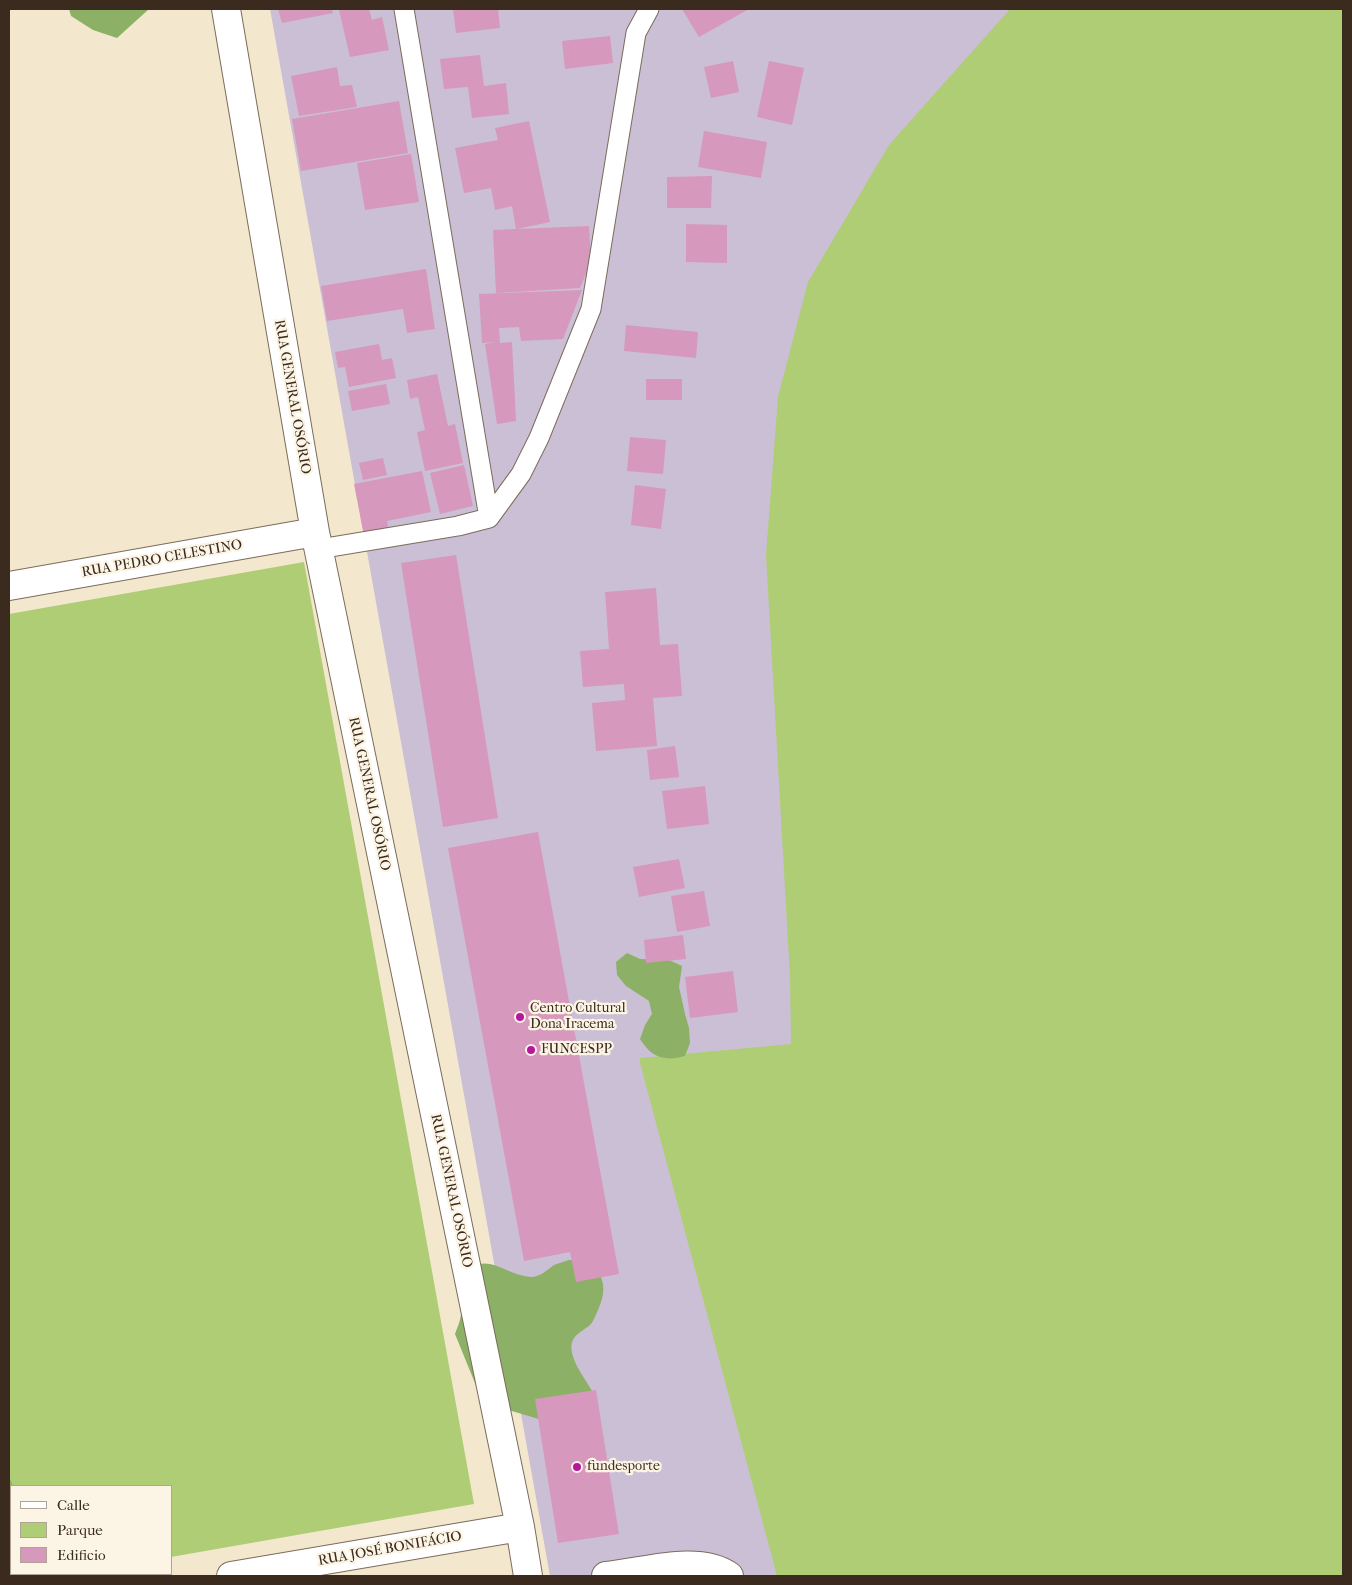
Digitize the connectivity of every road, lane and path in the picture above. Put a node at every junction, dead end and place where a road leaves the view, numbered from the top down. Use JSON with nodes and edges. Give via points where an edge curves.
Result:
{"nodes":[{"id":1,"x":226,"y":9,"type":"edge"},
{"id":2,"x":404,"y":9,"type":"edge"},
{"id":3,"x":649,"y":9,"type":"edge"},
{"id":4,"x":489,"y":518,"type":"junction"},
{"id":5,"x":317,"y":541,"type":"junction"},
{"id":6,"x":9,"y":586,"type":"edge"},
{"id":7,"x":520,"y":1527,"type":"junction"},
{"id":8,"x":231,"y":1576,"type":"edge"},
{"id":9,"x":528,"y":1576,"type":"edge"},
{"id":10,"x":606,"y":1576,"type":"edge"},
{"id":11,"x":729,"y":1576,"type":"edge"}],
"edges":[{"from":1,"to":5,"type":"street","name":"RUA GENERAL OSÓRIO"},
{"from":2,"to":4,"type":"lane"},
{"from":3,"to":4,"type":"lane","via":[[636,33],[591,309],[539,438],[521,474]]},
{"from":4,"to":5,"type":"lane","via":[[458,526]]},
{"from":5,"to":6,"type":"street","name":"RUA PEDRO CELESTINO"},
{"from":5,"to":7,"type":"street","name":"RUA GENERAL OSÓRIO"},
{"from":7,"to":8,"type":"street","name":"RUA JOSÉ BONIFÁCIO"},
{"from":7,"to":9,"type":"street","name":"RUA GENERAL OSÓRIO"},
{"from":10,"to":11,"type":"street","via":[[678,1565],[708,1568]]}]}
